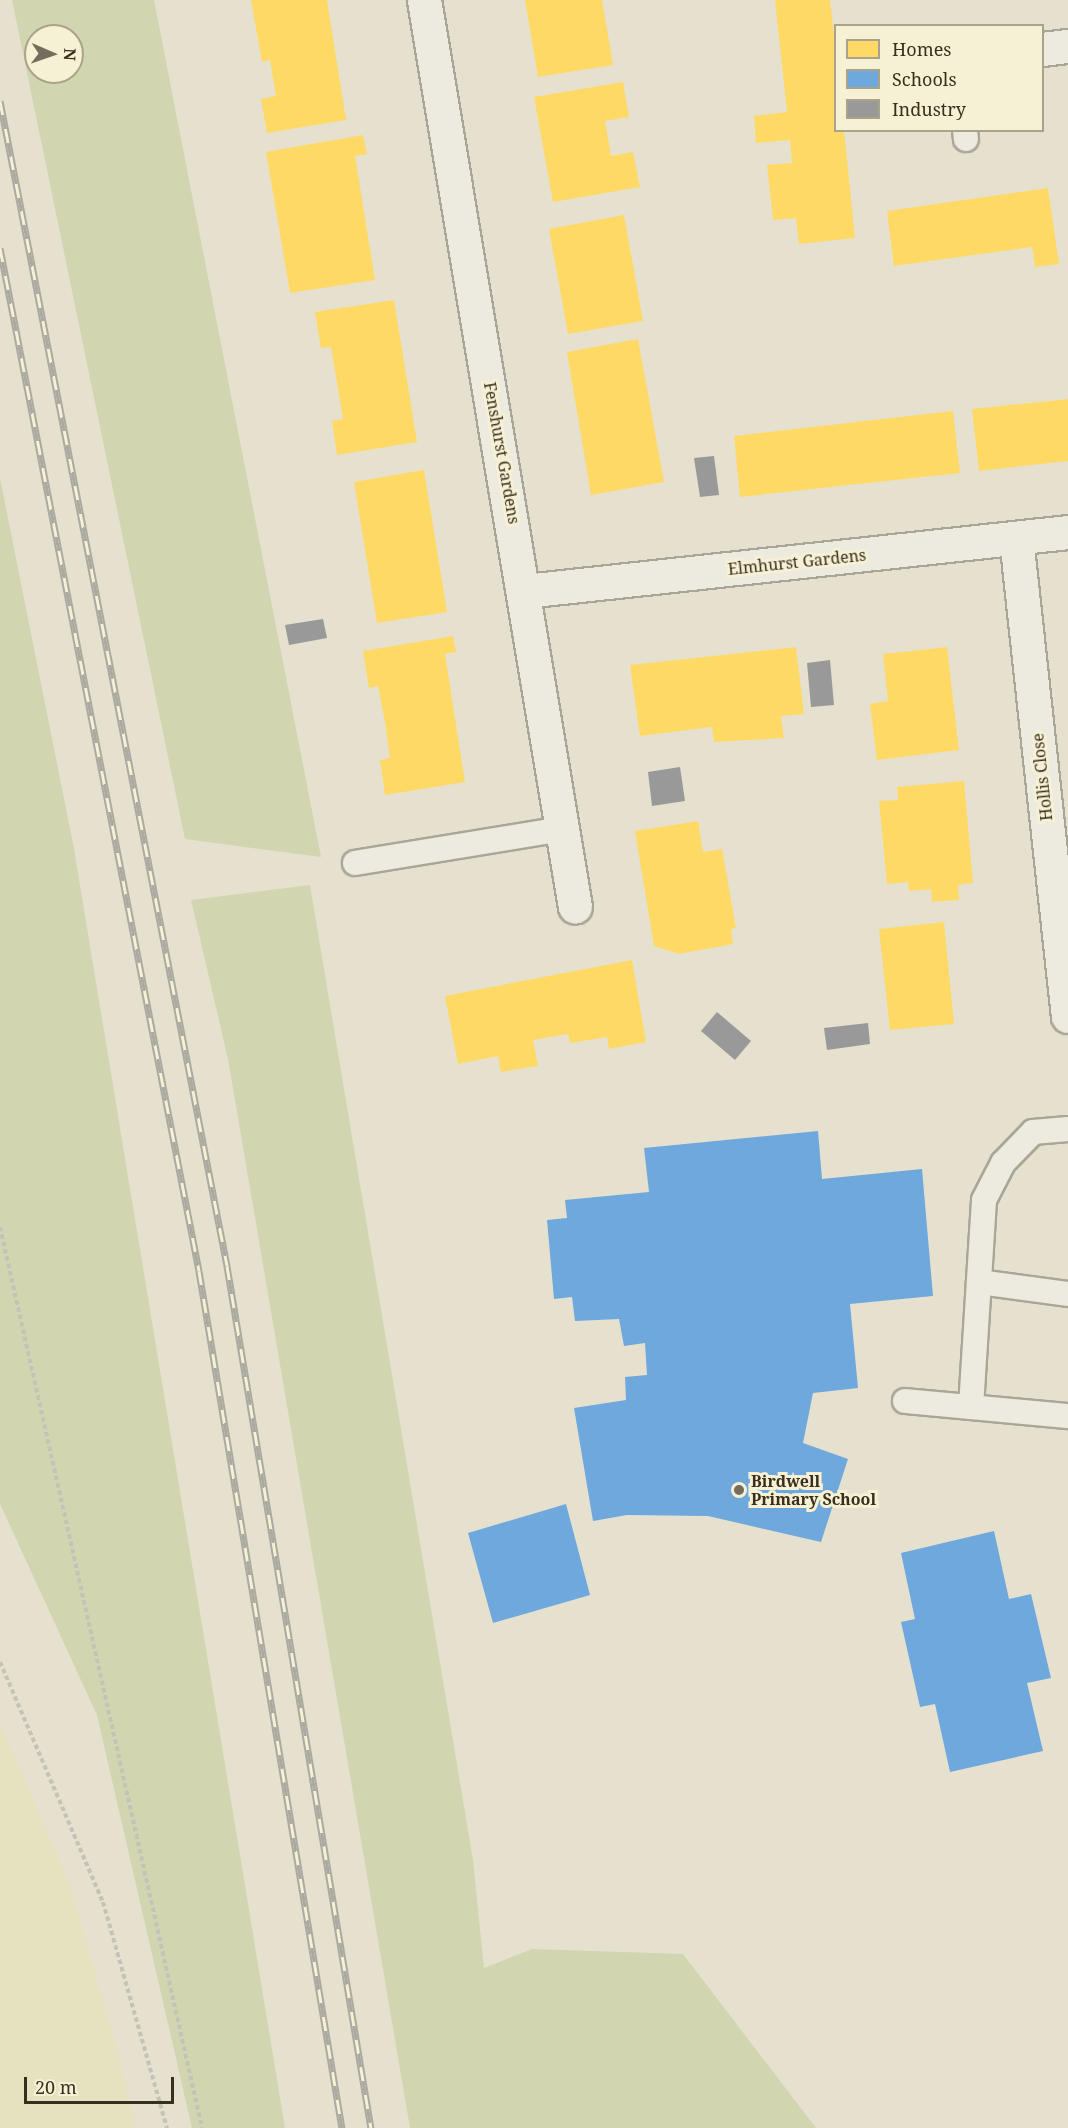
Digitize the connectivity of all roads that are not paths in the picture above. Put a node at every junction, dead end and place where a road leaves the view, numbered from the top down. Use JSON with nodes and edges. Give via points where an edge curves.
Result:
{"nodes":[{"id":1,"x":424,"y":0,"type":"edge"},
{"id":2,"x":1068,"y":46,"type":"edge"},
{"id":3,"x":1044,"y":49,"type":"edge"},
{"id":4,"x":1068,"y":532,"type":"edge"},
{"id":5,"x":1016,"y":538,"type":"junction"},
{"id":6,"x":525,"y":591,"type":"junction"},
{"id":7,"x":562,"y":829,"type":"junction"},
{"id":8,"x":355,"y":863,"type":"dead end"},
{"id":9,"x":575,"y":907,"type":"dead end"},
{"id":10,"x":1068,"y":1016,"type":"edge"},
{"id":11,"x":1068,"y":1129,"type":"edge"},
{"id":12,"x":979,"y":1282,"type":"junction"},
{"id":13,"x":1068,"y":1294,"type":"edge"},
{"id":14,"x":905,"y":1401,"type":"dead end"},
{"id":15,"x":971,"y":1407,"type":"junction"},
{"id":16,"x":1068,"y":1416,"type":"edge"}],
"edges":[{"from":1,"to":6,"type":"street","name":"Fenshurst Gardens"},
{"from":2,"to":3,"type":"street"},
{"from":4,"to":5,"type":"street","name":"Elmhurst Gardens"},
{"from":5,"to":6,"type":"street","name":"Elmhurst Gardens"},
{"from":5,"to":10,"type":"street","name":"Hollis Close"},
{"from":6,"to":7,"type":"street","name":"Fenshurst Gardens"},
{"from":7,"to":8,"type":"lane"},
{"from":7,"to":9,"type":"street","name":"Fenshurst Gardens"},
{"from":11,"to":12,"type":"lane","via":[[1033,1132],[1003,1163],[984,1200]]},
{"from":12,"to":13,"type":"lane"},
{"from":12,"to":15,"type":"lane"},
{"from":14,"to":15,"type":"lane"},
{"from":15,"to":16,"type":"lane"}]}
